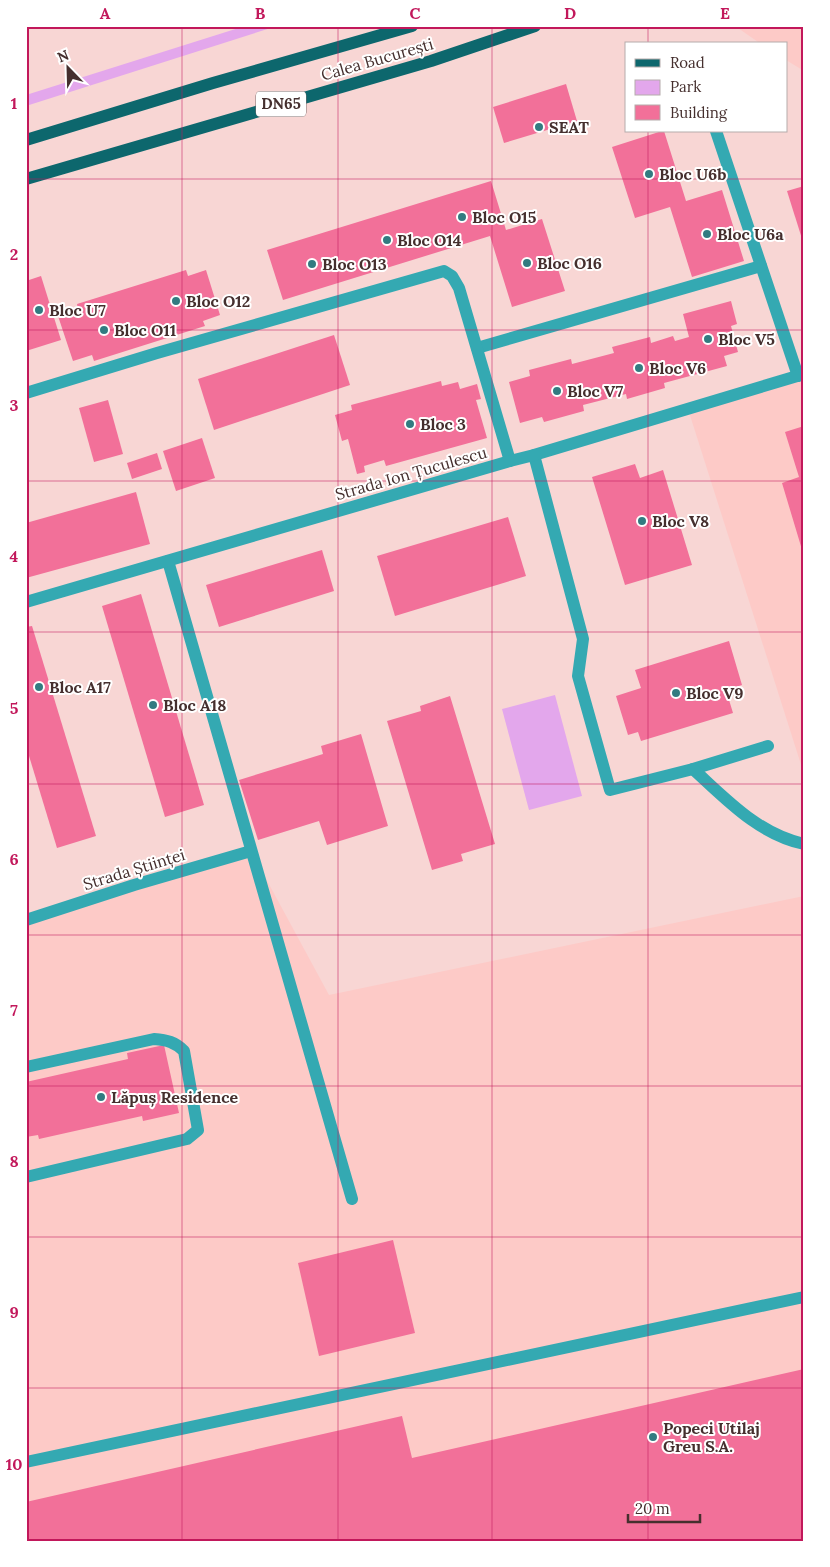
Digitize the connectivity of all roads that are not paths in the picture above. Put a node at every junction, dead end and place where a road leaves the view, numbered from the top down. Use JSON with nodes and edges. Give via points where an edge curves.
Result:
{"nodes":[{"id":1,"x":412,"y":26,"type":"edge"},
{"id":2,"x":492,"y":26,"type":"edge"},
{"id":3,"x":535,"y":26,"type":"edge"},
{"id":4,"x":496,"y":39,"type":"junction"},
{"id":5,"x":716,"y":132,"type":"edge"},
{"id":6,"x":26,"y":140,"type":"edge"},
{"id":7,"x":26,"y":179,"type":"edge"},
{"id":8,"x":761,"y":266,"type":"junction"},
{"id":9,"x":477,"y":348,"type":"junction"},
{"id":10,"x":801,"y":376,"type":"edge"},
{"id":11,"x":26,"y":393,"type":"edge"},
{"id":12,"x":534,"y":456,"type":"junction"},
{"id":13,"x":510,"y":461,"type":"junction"},
{"id":14,"x":168,"y":561,"type":"junction"},
{"id":15,"x":26,"y":602,"type":"edge"},
{"id":16,"x":768,"y":746,"type":"dead end"},
{"id":17,"x":693,"y":769,"type":"junction"},
{"id":18,"x":804,"y":844,"type":"edge"},
{"id":19,"x":251,"y":851,"type":"junction"},
{"id":20,"x":26,"y":920,"type":"edge"},
{"id":21,"x":26,"y":1067,"type":"edge"},
{"id":22,"x":26,"y":1177,"type":"edge"},
{"id":23,"x":352,"y":1199,"type":"dead end"},
{"id":24,"x":804,"y":1297,"type":"edge"},
{"id":25,"x":26,"y":1462,"type":"edge"}],
"edges":[{"from":1,"to":6,"type":"main road","name":"Calea București","number":"DN65"},
{"from":2,"to":4,"type":"main road"},
{"from":3,"to":4,"type":"main road","name":"Calea București","number":"DN65"},
{"from":4,"to":7,"type":"main road","name":"Calea București","number":"DN65","via":[[422,64]]},
{"from":5,"to":8,"type":"street"},
{"from":8,"to":9,"type":"street"},
{"from":8,"to":10,"type":"street"},
{"from":9,"to":11,"type":"street","via":[[459,288],[452,276],[444,271]]},
{"from":9,"to":13,"type":"street"},
{"from":10,"to":12,"type":"street","name":"Strada Ion Țuculescu"},
{"from":12,"to":13,"type":"street","name":"Strada Ion Țuculescu"},
{"from":12,"to":17,"type":"street","via":[[583,639],[578,676],[610,790]]},
{"from":13,"to":14,"type":"street","name":"Strada Ion Țuculescu"},
{"from":14,"to":15,"type":"street","name":"Strada Ion Țuculescu"},
{"from":14,"to":19,"type":"street"},
{"from":16,"to":17,"type":"street"},
{"from":17,"to":18,"type":"street","via":[[748,819],[786,840]]},
{"from":19,"to":20,"type":"street","name":"Strada Științei"},
{"from":19,"to":23,"type":"street"},
{"from":21,"to":22,"type":"street","via":[[154,1039],[167,1040],[184,1051],[198,1130],[188,1139]]},
{"from":24,"to":25,"type":"street"}]}
